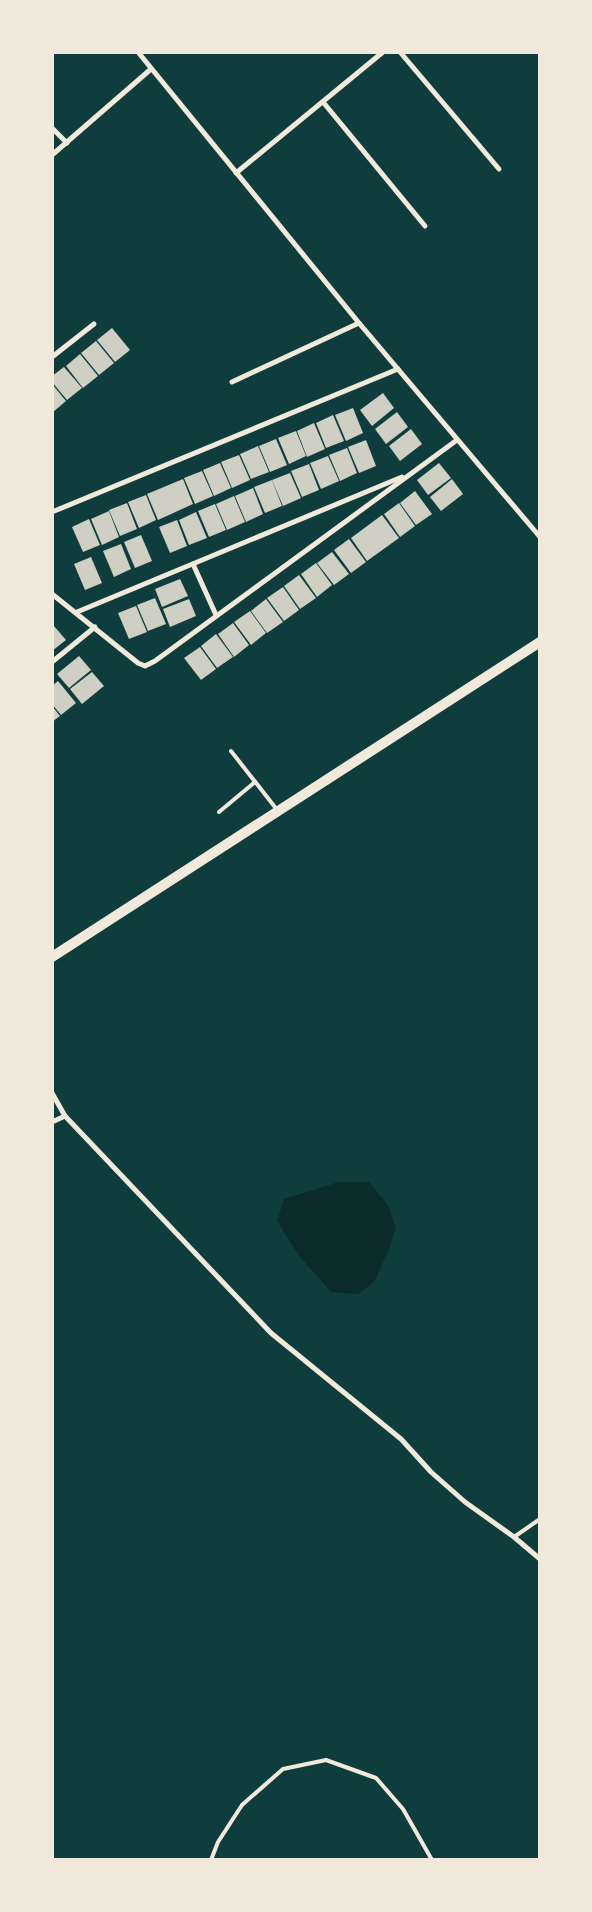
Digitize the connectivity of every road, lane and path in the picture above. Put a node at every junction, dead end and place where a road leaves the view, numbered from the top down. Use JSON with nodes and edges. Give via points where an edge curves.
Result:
{"nodes":[{"id":1,"x":138,"y":52,"type":"edge"},
{"id":2,"x":383,"y":52,"type":"edge"},
{"id":3,"x":400,"y":52,"type":"edge"},
{"id":4,"x":151,"y":68,"type":"junction"},
{"id":5,"x":323,"y":102,"type":"junction"},
{"id":6,"x":52,"y":128,"type":"edge"},
{"id":7,"x":67,"y":143,"type":"junction"},
{"id":8,"x":52,"y":155,"type":"edge"},
{"id":9,"x":499,"y":169,"type":"dead end"},
{"id":10,"x":236,"y":173,"type":"junction"},
{"id":11,"x":426,"y":226,"type":"dead end"},
{"id":12,"x":359,"y":323,"type":"junction"},
{"id":13,"x":94,"y":324,"type":"dead end"},
{"id":14,"x":52,"y":357,"type":"edge"},
{"id":15,"x":398,"y":369,"type":"junction"},
{"id":16,"x":232,"y":382,"type":"dead end"},
{"id":17,"x":458,"y":440,"type":"junction"},
{"id":18,"x":412,"y":473,"type":"junction"},
{"id":19,"x":52,"y":512,"type":"edge"},
{"id":20,"x":540,"y":537,"type":"edge"},
{"id":21,"x":193,"y":564,"type":"junction"},
{"id":22,"x":52,"y":594,"type":"edge"},
{"id":23,"x":77,"y":612,"type":"junction"},
{"id":24,"x":216,"y":615,"type":"junction"},
{"id":25,"x":95,"y":627,"type":"junction"},
{"id":26,"x":540,"y":642,"type":"edge"},
{"id":27,"x":52,"y":662,"type":"edge"},
{"id":28,"x":231,"y":751,"type":"dead end"},
{"id":29,"x":255,"y":782,"type":"junction"},
{"id":30,"x":278,"y":811,"type":"junction"},
{"id":31,"x":219,"y":812,"type":"dead end"},
{"id":32,"x":52,"y":957,"type":"edge"},
{"id":33,"x":52,"y":1093,"type":"edge"},
{"id":34,"x":65,"y":1116,"type":"junction"},
{"id":35,"x":52,"y":1122,"type":"edge"},
{"id":36,"x":540,"y":1519,"type":"edge"},
{"id":37,"x":514,"y":1537,"type":"junction"},
{"id":38,"x":540,"y":1559,"type":"edge"},
{"id":39,"x":211,"y":1860,"type":"edge"},
{"id":40,"x":432,"y":1860,"type":"edge"}],
"edges":[{"from":1,"to":4,"type":"street"},
{"from":2,"to":5,"type":"street"},
{"from":3,"to":9,"type":"street"},
{"from":4,"to":7,"type":"street"},
{"from":4,"to":10,"type":"street"},
{"from":5,"to":10,"type":"street"},
{"from":5,"to":11,"type":"street"},
{"from":6,"to":7,"type":"street"},
{"from":7,"to":8,"type":"street"},
{"from":10,"to":12,"type":"street"},
{"from":12,"to":15,"type":"street"},
{"from":12,"to":16,"type":"street"},
{"from":13,"to":14,"type":"street"},
{"from":15,"to":17,"type":"street"},
{"from":15,"to":19,"type":"street"},
{"from":17,"to":18,"type":"street"},
{"from":17,"to":20,"type":"street"},
{"from":18,"to":21,"type":"street"},
{"from":18,"to":24,"type":"street"},
{"from":21,"to":23,"type":"street"},
{"from":21,"to":24,"type":"street"},
{"from":22,"to":23,"type":"street"},
{"from":23,"to":25,"type":"street"},
{"from":24,"to":25,"type":"street","via":[[145,666]]},
{"from":25,"to":27,"type":"street"},
{"from":26,"to":30,"type":"main road"},
{"from":28,"to":29,"type":"lane"},
{"from":29,"to":30,"type":"lane"},
{"from":29,"to":31,"type":"lane"},
{"from":30,"to":32,"type":"main road"},
{"from":33,"to":34,"type":"street"},
{"from":34,"to":35,"type":"street"},
{"from":34,"to":37,"type":"street","via":[[271,1333],[401,1439],[465,1502]]},
{"from":36,"to":37,"type":"lane"},
{"from":37,"to":38,"type":"street"},
{"from":39,"to":40,"type":"lane","via":[[218,1842],[242,1805],[283,1769],[326,1760],[376,1778],[403,1809]]}]}
